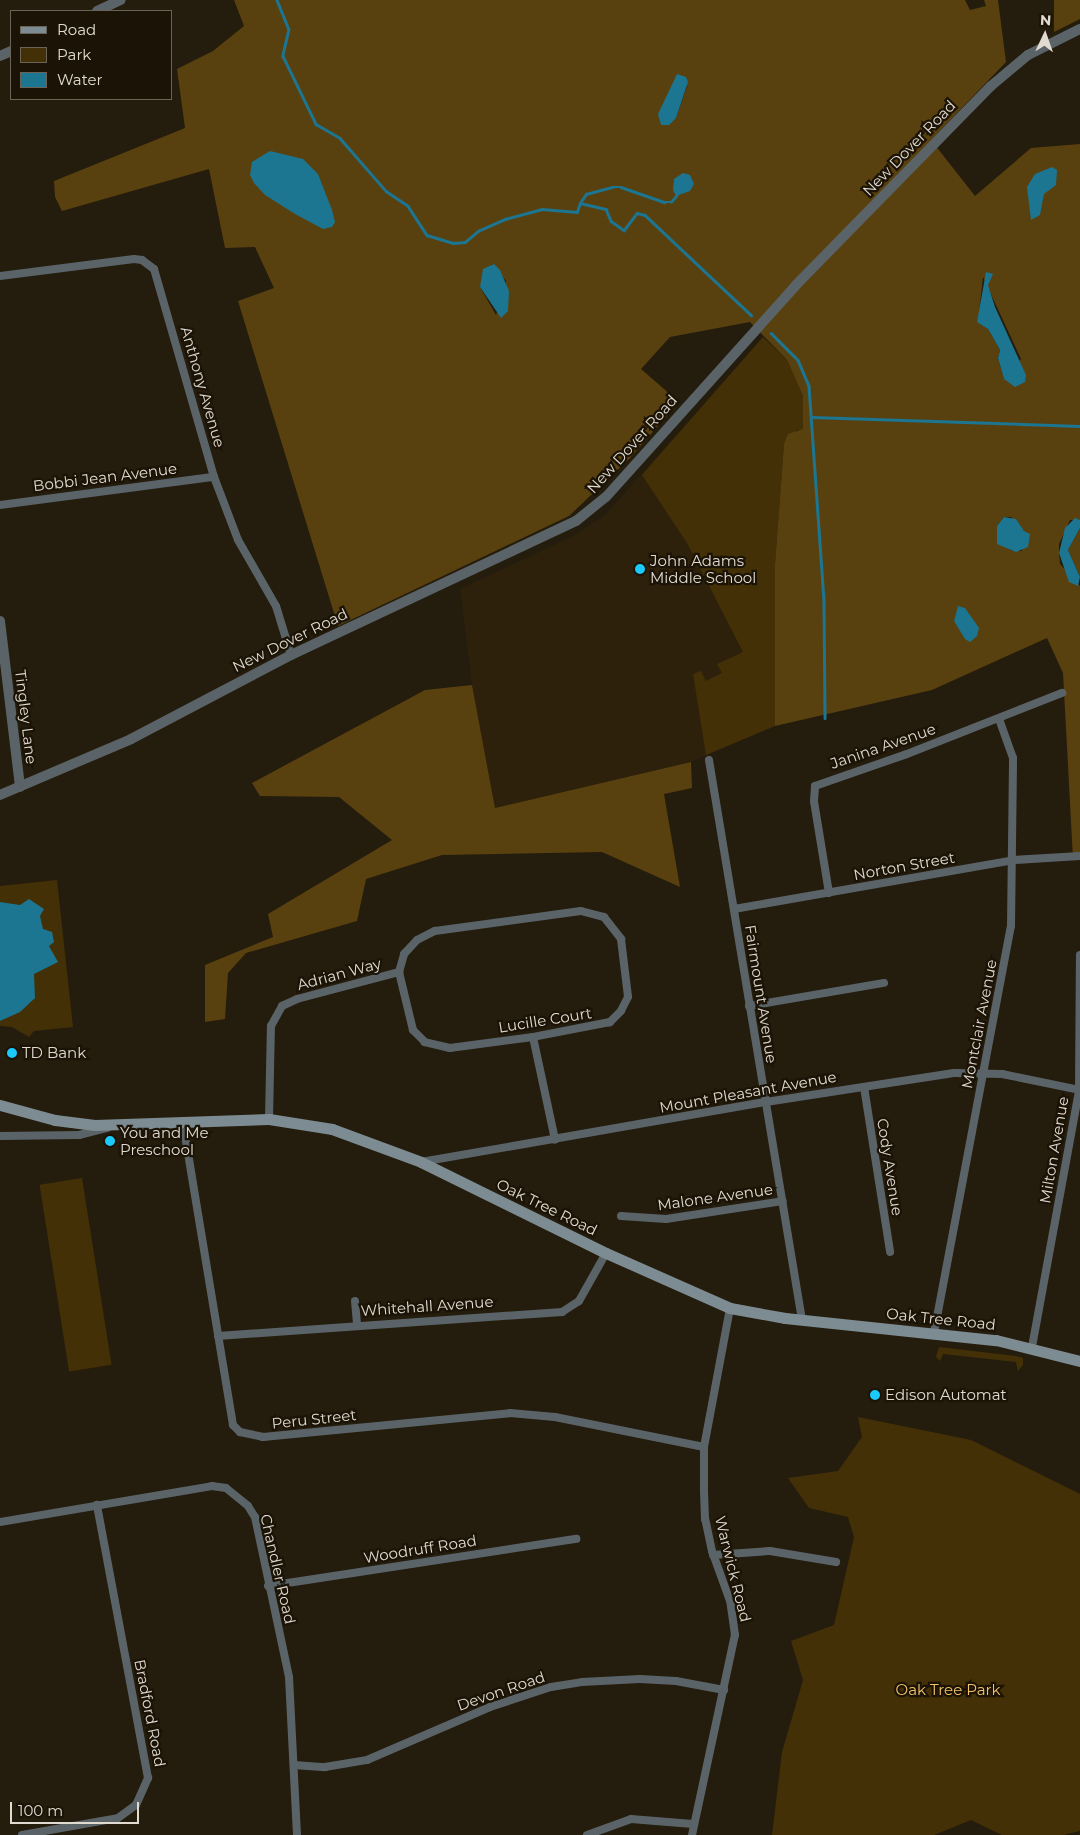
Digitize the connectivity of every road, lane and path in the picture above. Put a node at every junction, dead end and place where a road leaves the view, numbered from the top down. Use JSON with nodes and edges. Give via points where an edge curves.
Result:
{"nodes":[{"id":1,"x":121,"y":0,"type":"edge"},
{"id":2,"x":99,"y":10,"type":"edge"},
{"id":3,"x":1080,"y":29,"type":"edge"},
{"id":4,"x":0,"y":276,"type":"edge"},
{"id":5,"x":214,"y":477,"type":"junction"},
{"id":6,"x":0,"y":505,"type":"edge"},
{"id":7,"x":0,"y":621,"type":"edge"},
{"id":8,"x":291,"y":655,"type":"junction"},
{"id":9,"x":1062,"y":693,"type":"dead end"},
{"id":10,"x":999,"y":719,"type":"junction"},
{"id":11,"x":709,"y":760,"type":"dead end"},
{"id":12,"x":20,"y":787,"type":"junction"},
{"id":13,"x":0,"y":795,"type":"edge"},
{"id":14,"x":1080,"y":856,"type":"edge"},
{"id":15,"x":1014,"y":860,"type":"junction"},
{"id":16,"x":829,"y":893,"type":"junction"},
{"id":17,"x":734,"y":909,"type":"junction"},
{"id":18,"x":1080,"y":955,"type":"edge"},
{"id":19,"x":399,"y":972,"type":"junction"},
{"id":20,"x":884,"y":983,"type":"dead end"},
{"id":21,"x":749,"y":1006,"type":"junction"},
{"id":22,"x":532,"y":1037,"type":"junction"},
{"id":23,"x":984,"y":1072,"type":"junction"},
{"id":24,"x":864,"y":1087,"type":"junction"},
{"id":25,"x":1080,"y":1090,"type":"edge"},
{"id":26,"x":766,"y":1102,"type":"junction"},
{"id":27,"x":0,"y":1105,"type":"edge"},
{"id":28,"x":269,"y":1119,"type":"junction"},
{"id":29,"x":183,"y":1122,"type":"junction"},
{"id":30,"x":111,"y":1126,"type":"junction"},
{"id":31,"x":0,"y":1136,"type":"edge"},
{"id":32,"x":555,"y":1140,"type":"junction"},
{"id":33,"x":421,"y":1162,"type":"junction"},
{"id":34,"x":783,"y":1201,"type":"junction"},
{"id":35,"x":621,"y":1216,"type":"dead end"},
{"id":36,"x":890,"y":1252,"type":"dead end"},
{"id":37,"x":606,"y":1253,"type":"junction"},
{"id":38,"x":355,"y":1301,"type":"dead end"},
{"id":39,"x":730,"y":1308,"type":"junction"},
{"id":40,"x":802,"y":1320,"type":"junction"},
{"id":41,"x":357,"y":1325,"type":"junction"},
{"id":42,"x":934,"y":1333,"type":"junction"},
{"id":43,"x":218,"y":1336,"type":"junction"},
{"id":44,"x":1032,"y":1347,"type":"junction"},
{"id":45,"x":1080,"y":1361,"type":"edge"},
{"id":46,"x":704,"y":1447,"type":"junction"},
{"id":47,"x":97,"y":1505,"type":"junction"},
{"id":48,"x":0,"y":1522,"type":"edge"},
{"id":49,"x":576,"y":1539,"type":"dead end"},
{"id":50,"x":713,"y":1555,"type":"junction"},
{"id":51,"x":836,"y":1562,"type":"dead end"},
{"id":52,"x":268,"y":1586,"type":"junction"},
{"id":53,"x":724,"y":1690,"type":"junction"},
{"id":54,"x":294,"y":1765,"type":"junction"},
{"id":55,"x":693,"y":1824,"type":"junction"},
{"id":56,"x":22,"y":1835,"type":"edge"},
{"id":57,"x":297,"y":1835,"type":"edge"},
{"id":58,"x":587,"y":1835,"type":"edge"},
{"id":59,"x":692,"y":1835,"type":"edge"}],
"edges":[{"from":1,"to":2,"type":"street"},
{"from":3,"to":8,"type":"street","name":"New Dover Road","via":[[1028,55],[991,86],[795,286],[594,508],[553,534]]},
{"from":4,"to":5,"type":"street","name":"Anthony Avenue","via":[[134,259],[149,264],[158,278]]},
{"from":5,"to":6,"type":"street","name":"Bobbi Jean Avenue"},
{"from":5,"to":8,"type":"street","name":"Anthony Avenue","via":[[238,540],[276,606]]},
{"from":7,"to":12,"type":"street","name":"Tingley Lane"},
{"from":8,"to":12,"type":"street","name":"New Dover Road","via":[[131,739]]},
{"from":9,"to":10,"type":"street","name":"Janina Avenue"},
{"from":10,"to":15,"type":"street","name":"Montclair Avenue","via":[[1013,758]]},
{"from":10,"to":16,"type":"street","name":"Janina Avenue","via":[[816,786],[814,801]]},
{"from":11,"to":17,"type":"street","name":"Fairmount Avenue"},
{"from":12,"to":13,"type":"street","name":"New Dover Road"},
{"from":14,"to":15,"type":"street","name":"Norton Street"},
{"from":15,"to":16,"type":"street","name":"Norton Street"},
{"from":15,"to":23,"type":"street","name":"Montclair Avenue","via":[[1011,926]]},
{"from":16,"to":17,"type":"street","name":"Norton Street"},
{"from":17,"to":21,"type":"street","name":"Fairmount Avenue"},
{"from":18,"to":25,"type":"street","name":"Milton Avenue"},
{"from":19,"to":22,"type":"street","name":"Lucille Court","via":[[409,1023],[425,1042],[450,1048]]},
{"from":19,"to":22,"type":"street","name":"Lucille Court","via":[[410,946],[435,931],[581,911],[604,917],[621,939],[629,989],[621,1011],[602,1025]]},
{"from":19,"to":28,"type":"street","name":"Adrian Way","via":[[297,999],[282,1006],[271,1026]]},
{"from":20,"to":21,"type":"street"},
{"from":21,"to":26,"type":"street","name":"Fairmount Avenue"},
{"from":22,"to":32,"type":"street"},
{"from":23,"to":24,"type":"street","name":"Mount Pleasant Avenue"},
{"from":23,"to":25,"type":"street","name":"Mount Pleasant Avenue"},
{"from":23,"to":42,"type":"street","name":"Montclair Avenue"},
{"from":24,"to":26,"type":"street","name":"Mount Pleasant Avenue"},
{"from":24,"to":36,"type":"street","name":"Cody Avenue"},
{"from":25,"to":44,"type":"street","name":"Milton Avenue"},
{"from":26,"to":32,"type":"street","name":"Mount Pleasant Avenue"},
{"from":26,"to":34,"type":"street","name":"Fairmount Avenue"},
{"from":27,"to":30,"type":"main road","name":"Oak Tree Road","via":[[55,1120]]},
{"from":28,"to":29,"type":"main road","name":"Oak Tree Road"},
{"from":28,"to":33,"type":"main road","name":"Oak Tree Road","via":[[332,1129]]},
{"from":29,"to":30,"type":"main road","name":"Oak Tree Road"},
{"from":29,"to":43,"type":"street","name":"Peru Street"},
{"from":30,"to":31,"type":"street","via":[[79,1135]]},
{"from":32,"to":33,"type":"street","name":"Mount Pleasant Avenue"},
{"from":33,"to":37,"type":"main road","name":"Oak Tree Road"},
{"from":34,"to":35,"type":"street","name":"Malone Avenue","via":[[666,1219]]},
{"from":34,"to":40,"type":"street","name":"Fairmount Avenue"},
{"from":37,"to":39,"type":"main road","name":"Oak Tree Road"},
{"from":37,"to":41,"type":"street","name":"Whitehall Avenue","via":[[579,1301],[562,1312]]},
{"from":38,"to":41,"type":"street"},
{"from":39,"to":40,"type":"main road","name":"Oak Tree Road"},
{"from":39,"to":46,"type":"street","name":"Warwick Road"},
{"from":40,"to":42,"type":"main road","name":"Oak Tree Road"},
{"from":41,"to":43,"type":"street","name":"Whitehall Avenue"},
{"from":42,"to":44,"type":"main road","name":"Oak Tree Road"},
{"from":43,"to":46,"type":"street","name":"Peru Street","via":[[233,1425],[251,1437],[510,1414],[555,1417]]},
{"from":44,"to":45,"type":"main road","name":"Oak Tree Road"},
{"from":46,"to":50,"type":"street","name":"Warwick Road","via":[[705,1519]]},
{"from":47,"to":48,"type":"street","name":"Chandler Road"},
{"from":47,"to":52,"type":"street","name":"Chandler Road","via":[[201,1487],[226,1488],[248,1506],[255,1517]]},
{"from":47,"to":56,"type":"street","name":"Bradford Road","via":[[148,1778],[136,1805],[118,1818]]},
{"from":49,"to":52,"type":"street","name":"Woodruff Road"},
{"from":50,"to":51,"type":"street","via":[[770,1551]]},
{"from":50,"to":53,"type":"street","name":"Warwick Road","via":[[730,1601],[735,1635]]},
{"from":52,"to":54,"type":"street","name":"Chandler Road","via":[[289,1677]]},
{"from":53,"to":54,"type":"street","name":"Devon Road","via":[[676,1681],[640,1679],[559,1686],[490,1707],[367,1760],[332,1767]]},
{"from":53,"to":55,"type":"street","name":"Warwick Road"},
{"from":54,"to":57,"type":"street","name":"Chandler Road"},
{"from":55,"to":58,"type":"street","via":[[631,1819]]},
{"from":55,"to":59,"type":"street","name":"Warwick Road"}]}
